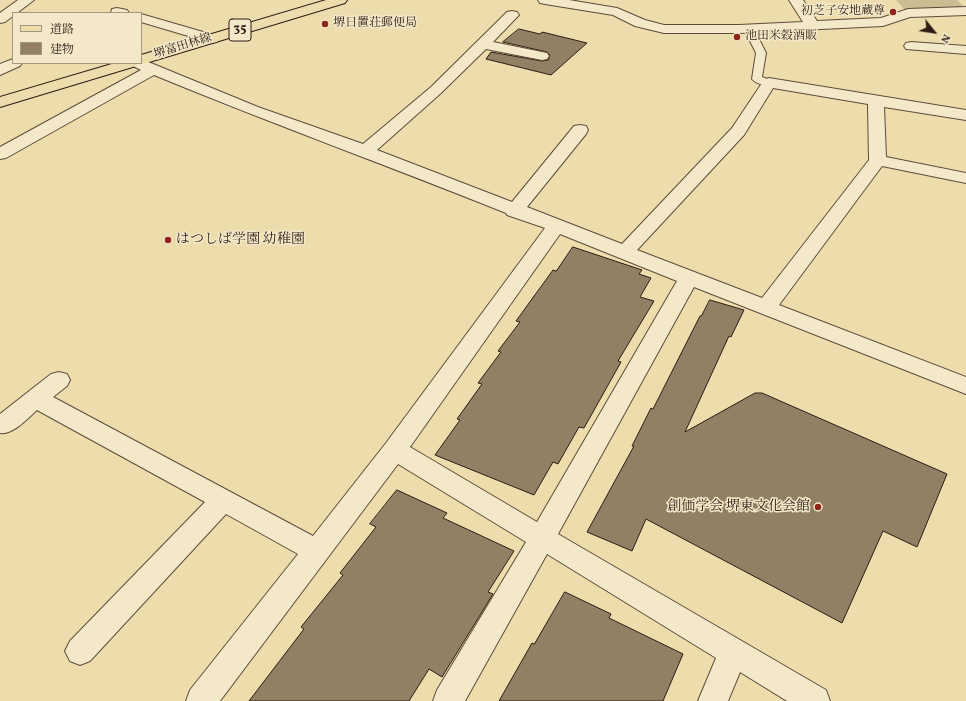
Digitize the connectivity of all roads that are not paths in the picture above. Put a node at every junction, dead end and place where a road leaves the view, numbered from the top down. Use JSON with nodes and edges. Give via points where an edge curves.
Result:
{"nodes":[{"id":1,"x":27,"y":0,"type":"edge"},
{"id":2,"x":340,"y":0,"type":"edge"},
{"id":3,"x":545,"y":0,"type":"edge"},
{"id":4,"x":796,"y":0,"type":"edge"},
{"id":5,"x":620,"y":6,"type":"edge"},
{"id":6,"x":966,"y":11,"type":"edge"},
{"id":7,"x":512,"y":15,"type":"dead end"},
{"id":8,"x":142,"y":18,"type":"edge"},
{"id":9,"x":0,"y":19,"type":"edge"},
{"id":10,"x":0,"y":24,"type":"edge"},
{"id":11,"x":12,"y":24,"type":"edge"},
{"id":12,"x":813,"y":26,"type":"junction"},
{"id":13,"x":749,"y":29,"type":"junction"},
{"id":14,"x":212,"y":38,"type":"junction"},
{"id":15,"x":484,"y":44,"type":"junction"},
{"id":16,"x":911,"y":46,"type":"dead end"},
{"id":17,"x":966,"y":50,"type":"edge"},
{"id":18,"x":542,"y":56,"type":"dead end"},
{"id":19,"x":13,"y":64,"type":"edge"},
{"id":20,"x":128,"y":64,"type":"edge"},
{"id":21,"x":144,"y":64,"type":"edge"},
{"id":22,"x":0,"y":70,"type":"edge"},
{"id":23,"x":769,"y":83,"type":"junction"},
{"id":24,"x":876,"y":101,"type":"junction"},
{"id":25,"x":0,"y":102,"type":"edge"},
{"id":26,"x":966,"y":115,"type":"edge"},
{"id":27,"x":580,"y":130,"type":"dead end"},
{"id":28,"x":365,"y":152,"type":"junction"},
{"id":29,"x":0,"y":154,"type":"edge"},
{"id":30,"x":878,"y":160,"type":"junction"},
{"id":31,"x":966,"y":178,"type":"edge"},
{"id":32,"x":514,"y":210,"type":"junction"},
{"id":33,"x":556,"y":227,"type":"junction"},
{"id":34,"x":625,"y":252,"type":"junction"},
{"id":35,"x":689,"y":277,"type":"junction"},
{"id":36,"x":766,"y":308,"type":"junction"},
{"id":37,"x":59,"y":380,"type":"dead end"},
{"id":38,"x":966,"y":386,"type":"edge"},
{"id":39,"x":37,"y":399,"type":"junction"},
{"id":40,"x":2,"y":425,"type":"dead end"},
{"id":41,"x":395,"y":450,"type":"junction"},
{"id":42,"x":223,"y":500,"type":"junction"},
{"id":43,"x":542,"y":538,"type":"junction"},
{"id":44,"x":317,"y":551,"type":"junction"},
{"id":45,"x":80,"y":651,"type":"dead end"},
{"id":46,"x":733,"y":652,"type":"junction"},
{"id":47,"x":201,"y":701,"type":"edge"},
{"id":48,"x":448,"y":701,"type":"edge"},
{"id":49,"x":713,"y":701,"type":"edge"},
{"id":50,"x":815,"y":701,"type":"edge"}],
"edges":[{"from":1,"to":9,"type":"street"},
{"from":2,"to":14,"type":"main road","name":"堺富田林線","number":"35"},
{"from":3,"to":5,"type":"street"},
{"from":4,"to":12,"type":"street"},
{"from":5,"to":13,"type":"street","via":[[640,23],[664,29]]},
{"from":6,"to":12,"type":"street","via":[[908,13],[883,22]]},
{"from":7,"to":15,"type":"street"},
{"from":8,"to":14,"type":"street"},
{"from":10,"to":11,"type":"street"},
{"from":12,"to":13,"type":"street"},
{"from":13,"to":23,"type":"lane","via":[[761,53],[757,79]]},
{"from":14,"to":21,"type":"main road","name":"堺富田林線","number":"35"},
{"from":15,"to":18,"type":"street"},
{"from":15,"to":28,"type":"street"},
{"from":16,"to":17,"type":"street"},
{"from":19,"to":22,"type":"street"},
{"from":20,"to":25,"type":"main road"},
{"from":21,"to":28,"type":"street","via":[[252,110]]},
{"from":21,"to":29,"type":"street"},
{"from":23,"to":24,"type":"street"},
{"from":23,"to":34,"type":"street","via":[[738,132]]},
{"from":24,"to":26,"type":"street"},
{"from":24,"to":30,"type":"street"},
{"from":27,"to":32,"type":"street"},
{"from":28,"to":32,"type":"street"},
{"from":30,"to":31,"type":"street"},
{"from":30,"to":36,"type":"street"},
{"from":32,"to":33,"type":"street"},
{"from":33,"to":34,"type":"street"},
{"from":33,"to":41,"type":"street"},
{"from":34,"to":35,"type":"street"},
{"from":35,"to":36,"type":"street"},
{"from":35,"to":43,"type":"street"},
{"from":36,"to":38,"type":"street"},
{"from":37,"to":39,"type":"street"},
{"from":39,"to":40,"type":"street"},
{"from":39,"to":42,"type":"street"},
{"from":41,"to":43,"type":"street"},
{"from":41,"to":44,"type":"street"},
{"from":42,"to":44,"type":"street"},
{"from":42,"to":45,"type":"street"},
{"from":43,"to":46,"type":"street"},
{"from":43,"to":48,"type":"street"},
{"from":44,"to":47,"type":"street"},
{"from":46,"to":49,"type":"street"},
{"from":46,"to":50,"type":"street"}]}
